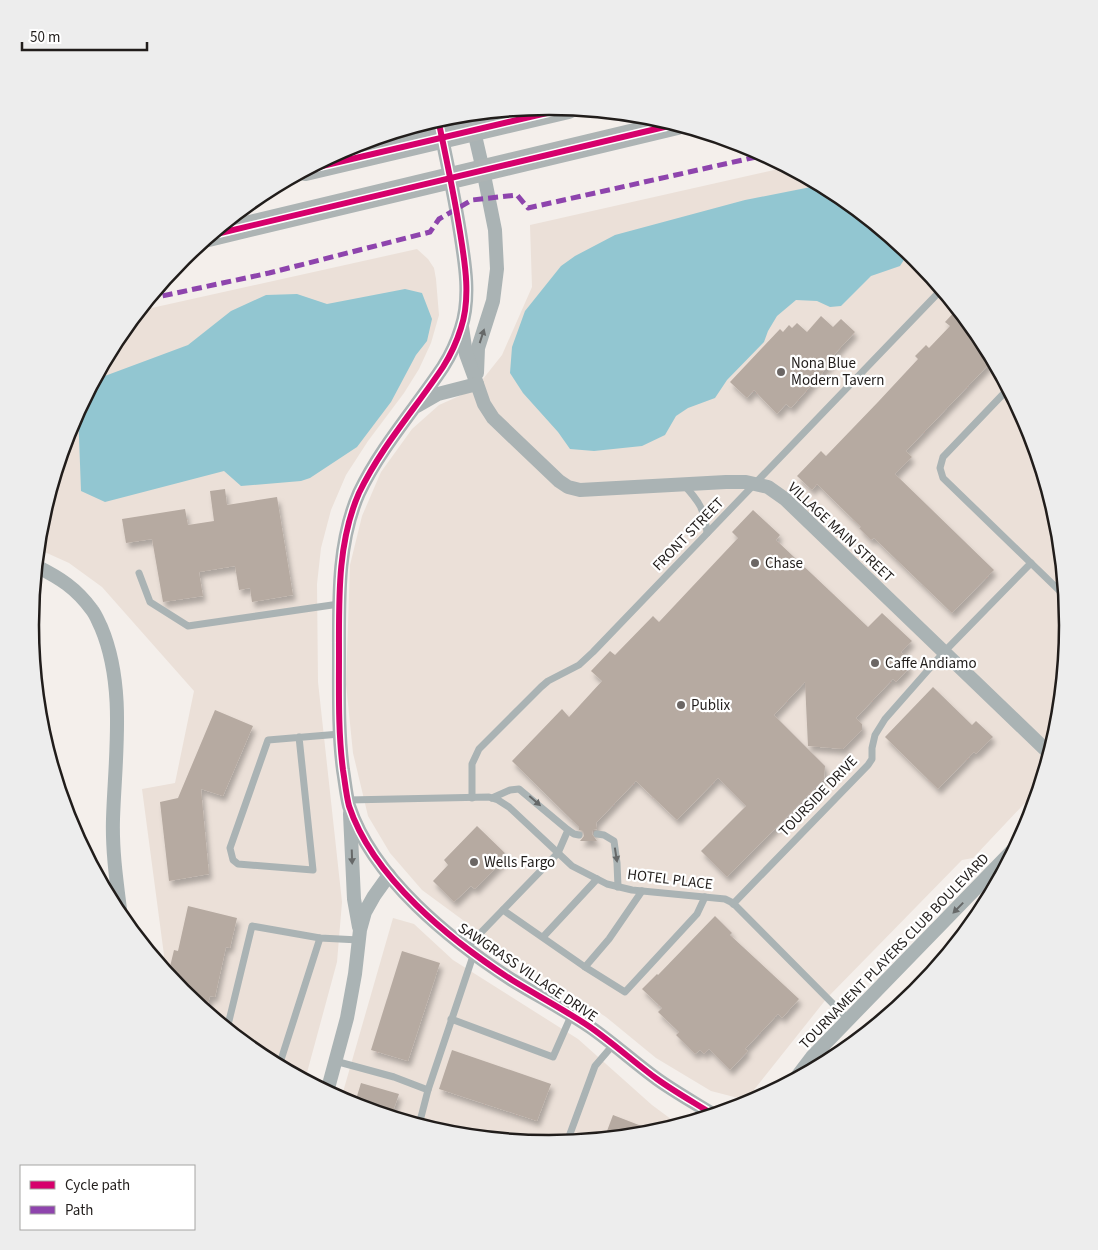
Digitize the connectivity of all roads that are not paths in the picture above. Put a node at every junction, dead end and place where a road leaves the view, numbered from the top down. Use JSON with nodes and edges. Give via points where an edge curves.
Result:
{"nodes":[{"id":1,"x":509,"y":117,"type":"edge"},
{"id":2,"x":472,"y":122,"type":"edge"},
{"id":3,"x":440,"y":128,"type":"edge"},
{"id":4,"x":661,"y":128,"type":"edge"},
{"id":5,"x":349,"y":156,"type":"edge"},
{"id":6,"x":483,"y":170,"type":"junction"},
{"id":7,"x":451,"y":178,"type":"junction"},
{"id":8,"x":223,"y":232,"type":"edge"},
{"id":9,"x":937,"y":294,"type":"edge"},
{"id":10,"x":462,"y":327,"type":"junction"},
{"id":11,"x":476,"y":384,"type":"junction"},
{"id":12,"x":1004,"y":393,"type":"edge"},
{"id":13,"x":412,"y":409,"type":"junction"},
{"id":14,"x":683,"y":484,"type":"junction"},
{"id":15,"x":754,"y":484,"type":"junction"},
{"id":16,"x":707,"y":533,"type":"junction"},
{"id":17,"x":1031,"y":563,"type":"junction"},
{"id":18,"x":42,"y":569,"type":"edge"},
{"id":19,"x":139,"y":572,"type":"dead end"},
{"id":20,"x":1058,"y":589,"type":"edge"},
{"id":21,"x":340,"y":604,"type":"junction"},
{"id":22,"x":944,"y":652,"type":"junction"},
{"id":23,"x":340,"y":734,"type":"junction"},
{"id":24,"x":299,"y":738,"type":"junction"},
{"id":25,"x":1044,"y":748,"type":"edge"},
{"id":26,"x":472,"y":798,"type":"junction"},
{"id":27,"x":492,"y":798,"type":"junction"},
{"id":28,"x":349,"y":804,"type":"junction"},
{"id":29,"x":568,"y":830,"type":"junction"},
{"id":30,"x":597,"y":834,"type":"dead end"},
{"id":31,"x":579,"y":835,"type":"dead end"},
{"id":32,"x":558,"y":854,"type":"junction"},
{"id":33,"x":1000,"y":864,"type":"edge"},
{"id":34,"x":389,"y":875,"type":"junction"},
{"id":35,"x":596,"y":879,"type":"junction"},
{"id":36,"x":618,"y":887,"type":"junction"},
{"id":37,"x":642,"y":891,"type":"junction"},
{"id":38,"x":705,"y":897,"type":"junction"},
{"id":39,"x":119,"y":898,"type":"edge"},
{"id":40,"x":733,"y":904,"type":"junction"},
{"id":41,"x":503,"y":910,"type":"junction"},
{"id":42,"x":359,"y":935,"type":"junction"},
{"id":43,"x":543,"y":937,"type":"junction"},
{"id":44,"x":320,"y":938,"type":"junction"},
{"id":45,"x":470,"y":950,"type":"junction"},
{"id":46,"x":585,"y":967,"type":"junction"},
{"id":47,"x":571,"y":1016,"type":"junction"},
{"id":48,"x":451,"y":1018,"type":"junction"},
{"id":49,"x":850,"y":1020,"type":"junction"},
{"id":50,"x":229,"y":1022,"type":"edge"},
{"id":51,"x":613,"y":1045,"type":"junction"},
{"id":52,"x":281,"y":1059,"type":"edge"},
{"id":53,"x":336,"y":1061,"type":"junction"},
{"id":54,"x":806,"y":1066,"type":"edge"},
{"id":55,"x":329,"y":1085,"type":"edge"},
{"id":56,"x":428,"y":1090,"type":"junction"},
{"id":57,"x":706,"y":1110,"type":"edge"},
{"id":58,"x":421,"y":1119,"type":"edge"},
{"id":59,"x":570,"y":1134,"type":"edge"}],
"edges":[{"from":1,"to":2,"type":"main road"},
{"from":2,"to":3,"type":"main road"},
{"from":2,"to":6,"type":"street"},
{"from":3,"to":5,"type":"main road"},
{"from":3,"to":7,"type":"street","name":"SAWGRASS VILLAGE DRIVE"},
{"from":4,"to":6,"type":"main road"},
{"from":6,"to":7,"type":"main road"},
{"from":11,"to":6,"type":"street","one_way":true,"via":[[476,360],[493,300],[497,269]]},
{"from":7,"to":8,"type":"main road"},
{"from":7,"to":10,"type":"street","name":"SAWGRASS VILLAGE DRIVE","via":[[466,279]]},
{"from":9,"to":15,"type":"lane","name":"FRONT STREET"},
{"from":10,"to":11,"type":"street","name":"VILLAGE MAIN STREET","via":[[466,354]]},
{"from":10,"to":13,"type":"street","name":"SAWGRASS VILLAGE DRIVE","via":[[444,364]]},
{"from":11,"to":13,"type":"street","name":"SAWGRASS VILLAGE DRIVE","via":[[438,394]]},
{"from":11,"to":14,"type":"street","name":"VILLAGE MAIN STREET","via":[[493,418],[568,487],[580,490]]},
{"from":12,"to":17,"type":"lane","via":[[943,457],[940,468],[943,478]]},
{"from":13,"to":21,"type":"street","name":"SAWGRASS VILLAGE DRIVE","via":[[375,463],[358,495],[347,532]]},
{"from":14,"to":15,"type":"street","name":"VILLAGE MAIN STREET"},
{"from":14,"to":16,"type":"lane","via":[[702,506]]},
{"from":15,"to":16,"type":"lane","name":"FRONT STREET"},
{"from":15,"to":22,"type":"street","name":"VILLAGE MAIN STREET","via":[[768,487],[785,500]]},
{"from":16,"to":26,"type":"lane","name":"FRONT STREET","via":[[593,652],[579,664],[548,681],[479,749],[472,764]]},
{"from":17,"to":20,"type":"lane"},
{"from":17,"to":22,"type":"lane","name":"TOURSIDE DRIVE"},
{"from":18,"to":39,"type":"street","via":[[60,578],[94,611],[112,659],[117,732],[113,822]]},
{"from":19,"to":21,"type":"lane","via":[[150,602],[188,626]]},
{"from":21,"to":23,"type":"street","name":"SAWGRASS VILLAGE DRIVE"},
{"from":22,"to":25,"type":"street","name":"VILLAGE MAIN STREET"},
{"from":22,"to":40,"type":"lane","name":"TOURSIDE DRIVE","via":[[885,719],[875,735],[872,759],[868,765]]},
{"from":23,"to":24,"type":"lane"},
{"from":23,"to":28,"type":"street","name":"SAWGRASS VILLAGE DRIVE"},
{"from":24,"to":24,"type":"lane","via":[[268,740],[230,848],[233,860],[238,864],[313,870]]},
{"from":26,"to":27,"type":"lane"},
{"from":26,"to":28,"type":"lane"},
{"from":27,"to":29,"type":"lane","one_way":true,"via":[[519,789]]},
{"from":27,"to":32,"type":"lane","name":"HOTEL PLACE","via":[[509,808]]},
{"from":28,"to":34,"type":"street","name":"SAWGRASS VILLAGE DRIVE","via":[[366,842]]},
{"from":28,"to":42,"type":"street","one_way":true},
{"from":29,"to":31,"type":"lane"},
{"from":29,"to":32,"type":"lane"},
{"from":30,"to":36,"type":"lane","one_way":true,"via":[[614,841]]},
{"from":32,"to":35,"type":"lane","name":"HOTEL PLACE"},
{"from":32,"to":41,"type":"lane"},
{"from":33,"to":49,"type":"street","name":"TOURNAMENT PLAYERS CLUB BOULEVARD","one_way":true},
{"from":34,"to":42,"type":"street","via":[[365,912]]},
{"from":34,"to":45,"type":"street","name":"SAWGRASS VILLAGE DRIVE","via":[[420,908]]},
{"from":35,"to":36,"type":"lane","name":"HOTEL PLACE"},
{"from":35,"to":43,"type":"lane"},
{"from":36,"to":37,"type":"lane","name":"HOTEL PLACE"},
{"from":37,"to":38,"type":"lane","name":"HOTEL PLACE"},
{"from":37,"to":46,"type":"lane"},
{"from":38,"to":40,"type":"lane","name":"HOTEL PLACE","via":[[724,899]]},
{"from":38,"to":46,"type":"lane","via":[[697,914],[625,992]]},
{"from":40,"to":49,"type":"lane","name":"HOTEL PLACE"},
{"from":41,"to":43,"type":"lane"},
{"from":41,"to":45,"type":"lane"},
{"from":42,"to":44,"type":"lane"},
{"from":42,"to":53,"type":"street","via":[[355,974]]},
{"from":43,"to":46,"type":"lane"},
{"from":44,"to":50,"type":"lane","via":[[252,926]]},
{"from":44,"to":52,"type":"lane"},
{"from":45,"to":47,"type":"street","name":"SAWGRASS VILLAGE DRIVE"},
{"from":45,"to":48,"type":"lane"},
{"from":47,"to":48,"type":"lane","via":[[553,1057]]},
{"from":47,"to":51,"type":"street","name":"SAWGRASS VILLAGE DRIVE"},
{"from":48,"to":56,"type":"lane"},
{"from":49,"to":54,"type":"street","name":"TOURNAMENT PLAYERS CLUB BOULEVARD"},
{"from":51,"to":57,"type":"street","name":"SAWGRASS VILLAGE DRIVE"},
{"from":51,"to":59,"type":"lane","via":[[595,1066]]},
{"from":53,"to":55,"type":"street"},
{"from":53,"to":56,"type":"lane"},
{"from":56,"to":58,"type":"lane"}]}
